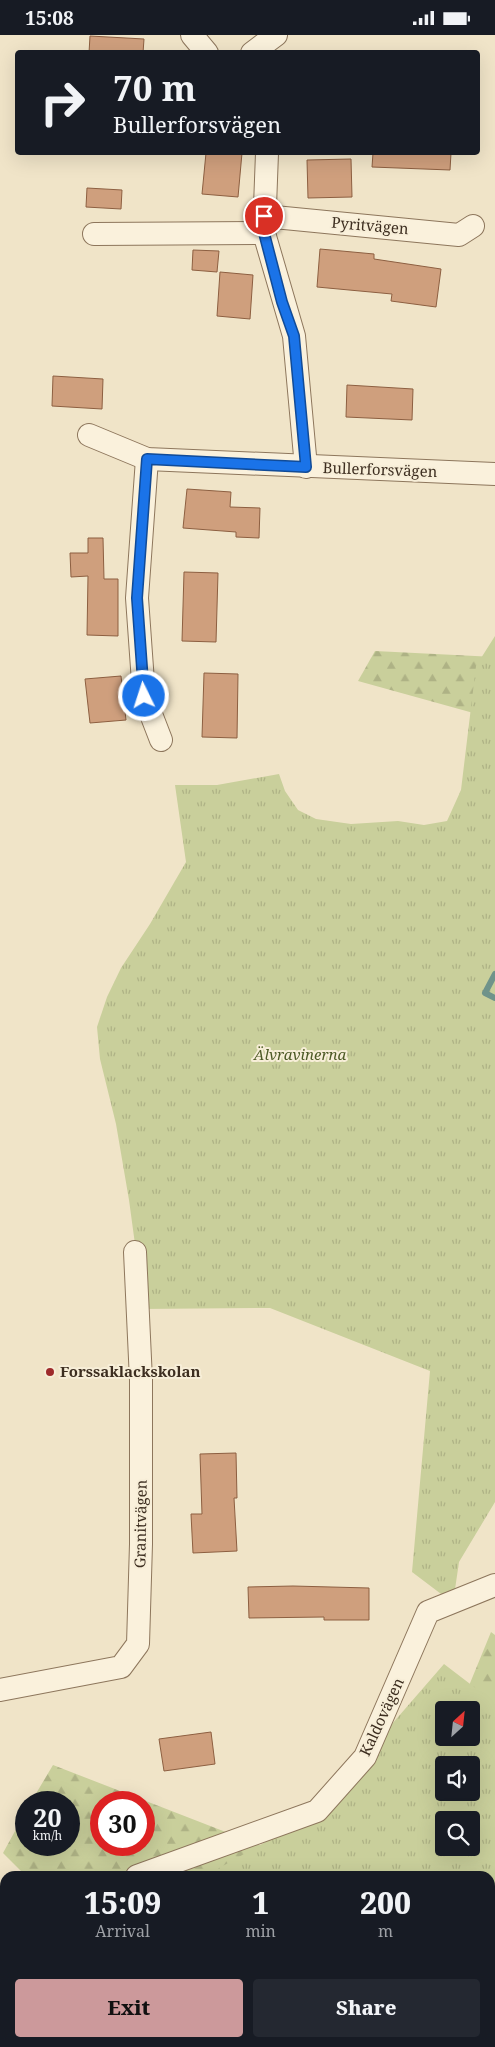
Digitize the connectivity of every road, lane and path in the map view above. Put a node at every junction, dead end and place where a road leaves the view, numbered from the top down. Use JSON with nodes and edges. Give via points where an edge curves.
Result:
{"nodes":[{"id":1,"x":192,"y":35,"type":"edge"},
{"id":2,"x":276,"y":35,"type":"edge"},
{"id":3,"x":204,"y":50,"type":"edge"},
{"id":4,"x":256,"y":50,"type":"edge"},
{"id":5,"x":266,"y":155,"type":"edge"},
{"id":6,"x":264,"y":225,"type":"junction"},
{"id":7,"x":473,"y":226,"type":"dead end"},
{"id":8,"x":94,"y":233,"type":"dead end"},
{"id":9,"x":89,"y":435,"type":"dead end"},
{"id":10,"x":147,"y":459,"type":"junction"},
{"id":11,"x":306,"y":467,"type":"junction"},
{"id":12,"x":495,"y":474,"type":"edge"},
{"id":13,"x":161,"y":740,"type":"dead end"},
{"id":14,"x":135,"y":1252,"type":"dead end"},
{"id":15,"x":495,"y":1585,"type":"edge"},
{"id":16,"x":0,"y":1690,"type":"edge"},
{"id":17,"x":151,"y":1871,"type":"edge"}],
"edges":[{"from":1,"to":3,"type":"street"},
{"from":2,"to":4,"type":"street"},
{"from":5,"to":6,"type":"street"},
{"from":6,"to":7,"type":"street","name":"Pyritvägen","via":[[459,235]]},
{"from":6,"to":8,"type":"street","name":"Pyritvägen"},
{"from":6,"to":11,"type":"street","via":[[282,302],[294,336]]},
{"from":9,"to":10,"type":"street","name":"Bullerforsvägen"},
{"from":10,"to":11,"type":"street","name":"Bullerforsvägen"},
{"from":10,"to":13,"type":"street","via":[[137,598],[144,696]]},
{"from":11,"to":12,"type":"street","name":"Bullerforsvägen"},
{"from":14,"to":16,"type":"street","name":"Granitvägen","via":[[141,1380],[138,1644],[121,1667]]},
{"from":15,"to":17,"type":"street","name":"Kaldovägen","via":[[428,1612],[364,1757],[317,1811]]}]}
